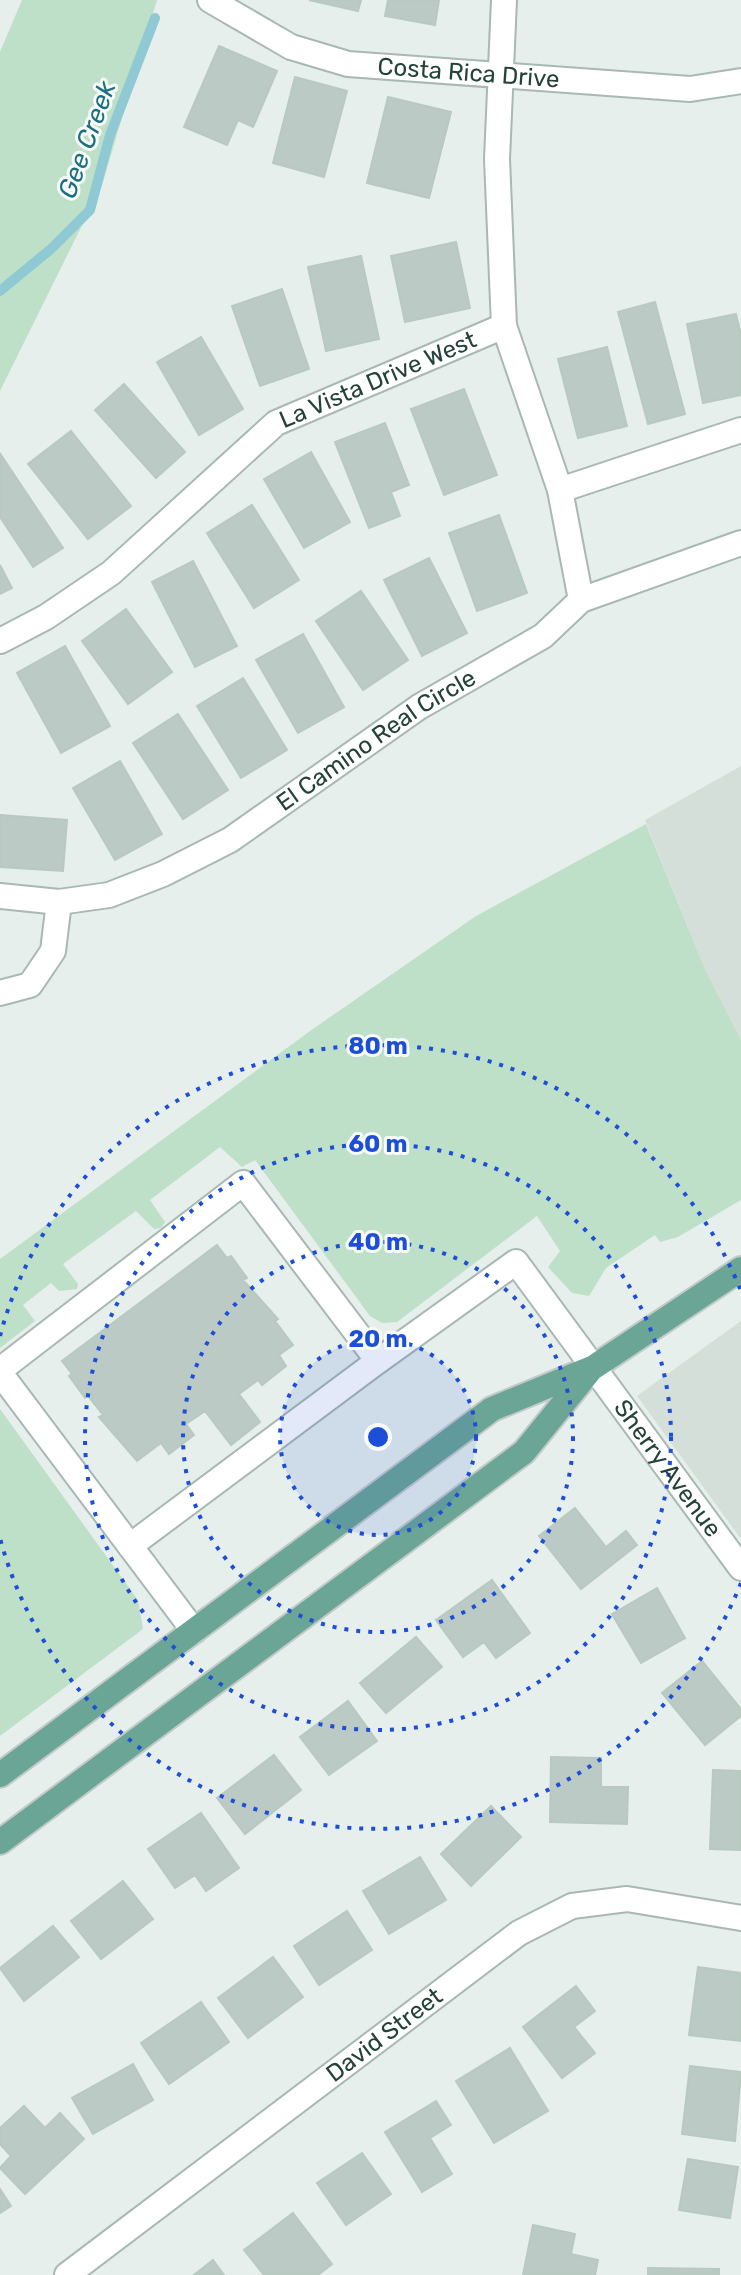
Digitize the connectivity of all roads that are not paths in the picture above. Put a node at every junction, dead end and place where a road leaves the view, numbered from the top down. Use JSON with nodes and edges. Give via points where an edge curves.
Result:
{"nodes":[{"id":1,"x":210,"y":0,"type":"edge"},
{"id":2,"x":504,"y":0,"type":"edge"},
{"id":3,"x":502,"y":75,"type":"junction"},
{"id":4,"x":741,"y":81,"type":"edge"},
{"id":5,"x":504,"y":326,"type":"junction"},
{"id":6,"x":741,"y":430,"type":"edge"},
{"id":7,"x":560,"y":490,"type":"junction"},
{"id":8,"x":741,"y":543,"type":"edge"},
{"id":9,"x":581,"y":600,"type":"junction"},
{"id":10,"x":0,"y":641,"type":"edge"},
{"id":11,"x":0,"y":896,"type":"edge"},
{"id":12,"x":59,"y":902,"type":"junction"},
{"id":13,"x":0,"y":993,"type":"edge"},
{"id":14,"x":741,"y":1269,"type":"edge"},
{"id":15,"x":378,"y":1361,"type":"junction"},
{"id":16,"x":594,"y":1367,"type":"junction"},
{"id":17,"x":0,"y":1371,"type":"edge"},
{"id":18,"x":130,"y":1546,"type":"junction"},
{"id":19,"x":741,"y":1568,"type":"edge"},
{"id":20,"x":194,"y":1631,"type":"junction"},
{"id":21,"x":0,"y":1775,"type":"edge"},
{"id":22,"x":0,"y":1842,"type":"edge"},
{"id":23,"x":741,"y":1918,"type":"edge"},
{"id":24,"x":67,"y":2275,"type":"edge"}],
"edges":[{"from":1,"to":3,"type":"street","name":"Costa Rica Drive","via":[[291,47],[348,64]]},
{"from":2,"to":3,"type":"street","name":"La Vista Drive West"},
{"from":3,"to":4,"type":"street","name":"Costa Rica Drive","via":[[690,89]]},
{"from":3,"to":5,"type":"street","name":"La Vista Drive West","via":[[497,159]]},
{"from":5,"to":7,"type":"street"},
{"from":5,"to":10,"type":"street","name":"La Vista Drive West","via":[[276,423],[111,573]]},
{"from":6,"to":7,"type":"street"},
{"from":7,"to":9,"type":"street"},
{"from":8,"to":9,"type":"street","name":"El Camino Real Circle"},
{"from":9,"to":12,"type":"street","name":"El Camino Real Circle","via":[[543,636],[419,707],[230,840],[109,895]]},
{"from":11,"to":12,"type":"street","name":"El Camino Real Circle"},
{"from":12,"to":13,"type":"street","via":[[53,951],[30,985]]},
{"from":14,"to":16,"type":"main road"},
{"from":15,"to":16,"type":"street","name":"Sherry Avenue","via":[[516,1262]]},
{"from":15,"to":17,"type":"street","via":[[243,1183]]},
{"from":15,"to":18,"type":"street"},
{"from":16,"to":19,"type":"street","name":"Sherry Avenue"},
{"from":16,"to":20,"type":"main road","via":[[492,1409]]},
{"from":16,"to":22,"type":"main road","via":[[524,1452]]},
{"from":17,"to":18,"type":"street"},
{"from":18,"to":20,"type":"street"},
{"from":20,"to":21,"type":"main road"},
{"from":23,"to":24,"type":"street","name":"David Street","via":[[627,1899],[572,1906],[519,1933]]}]}
